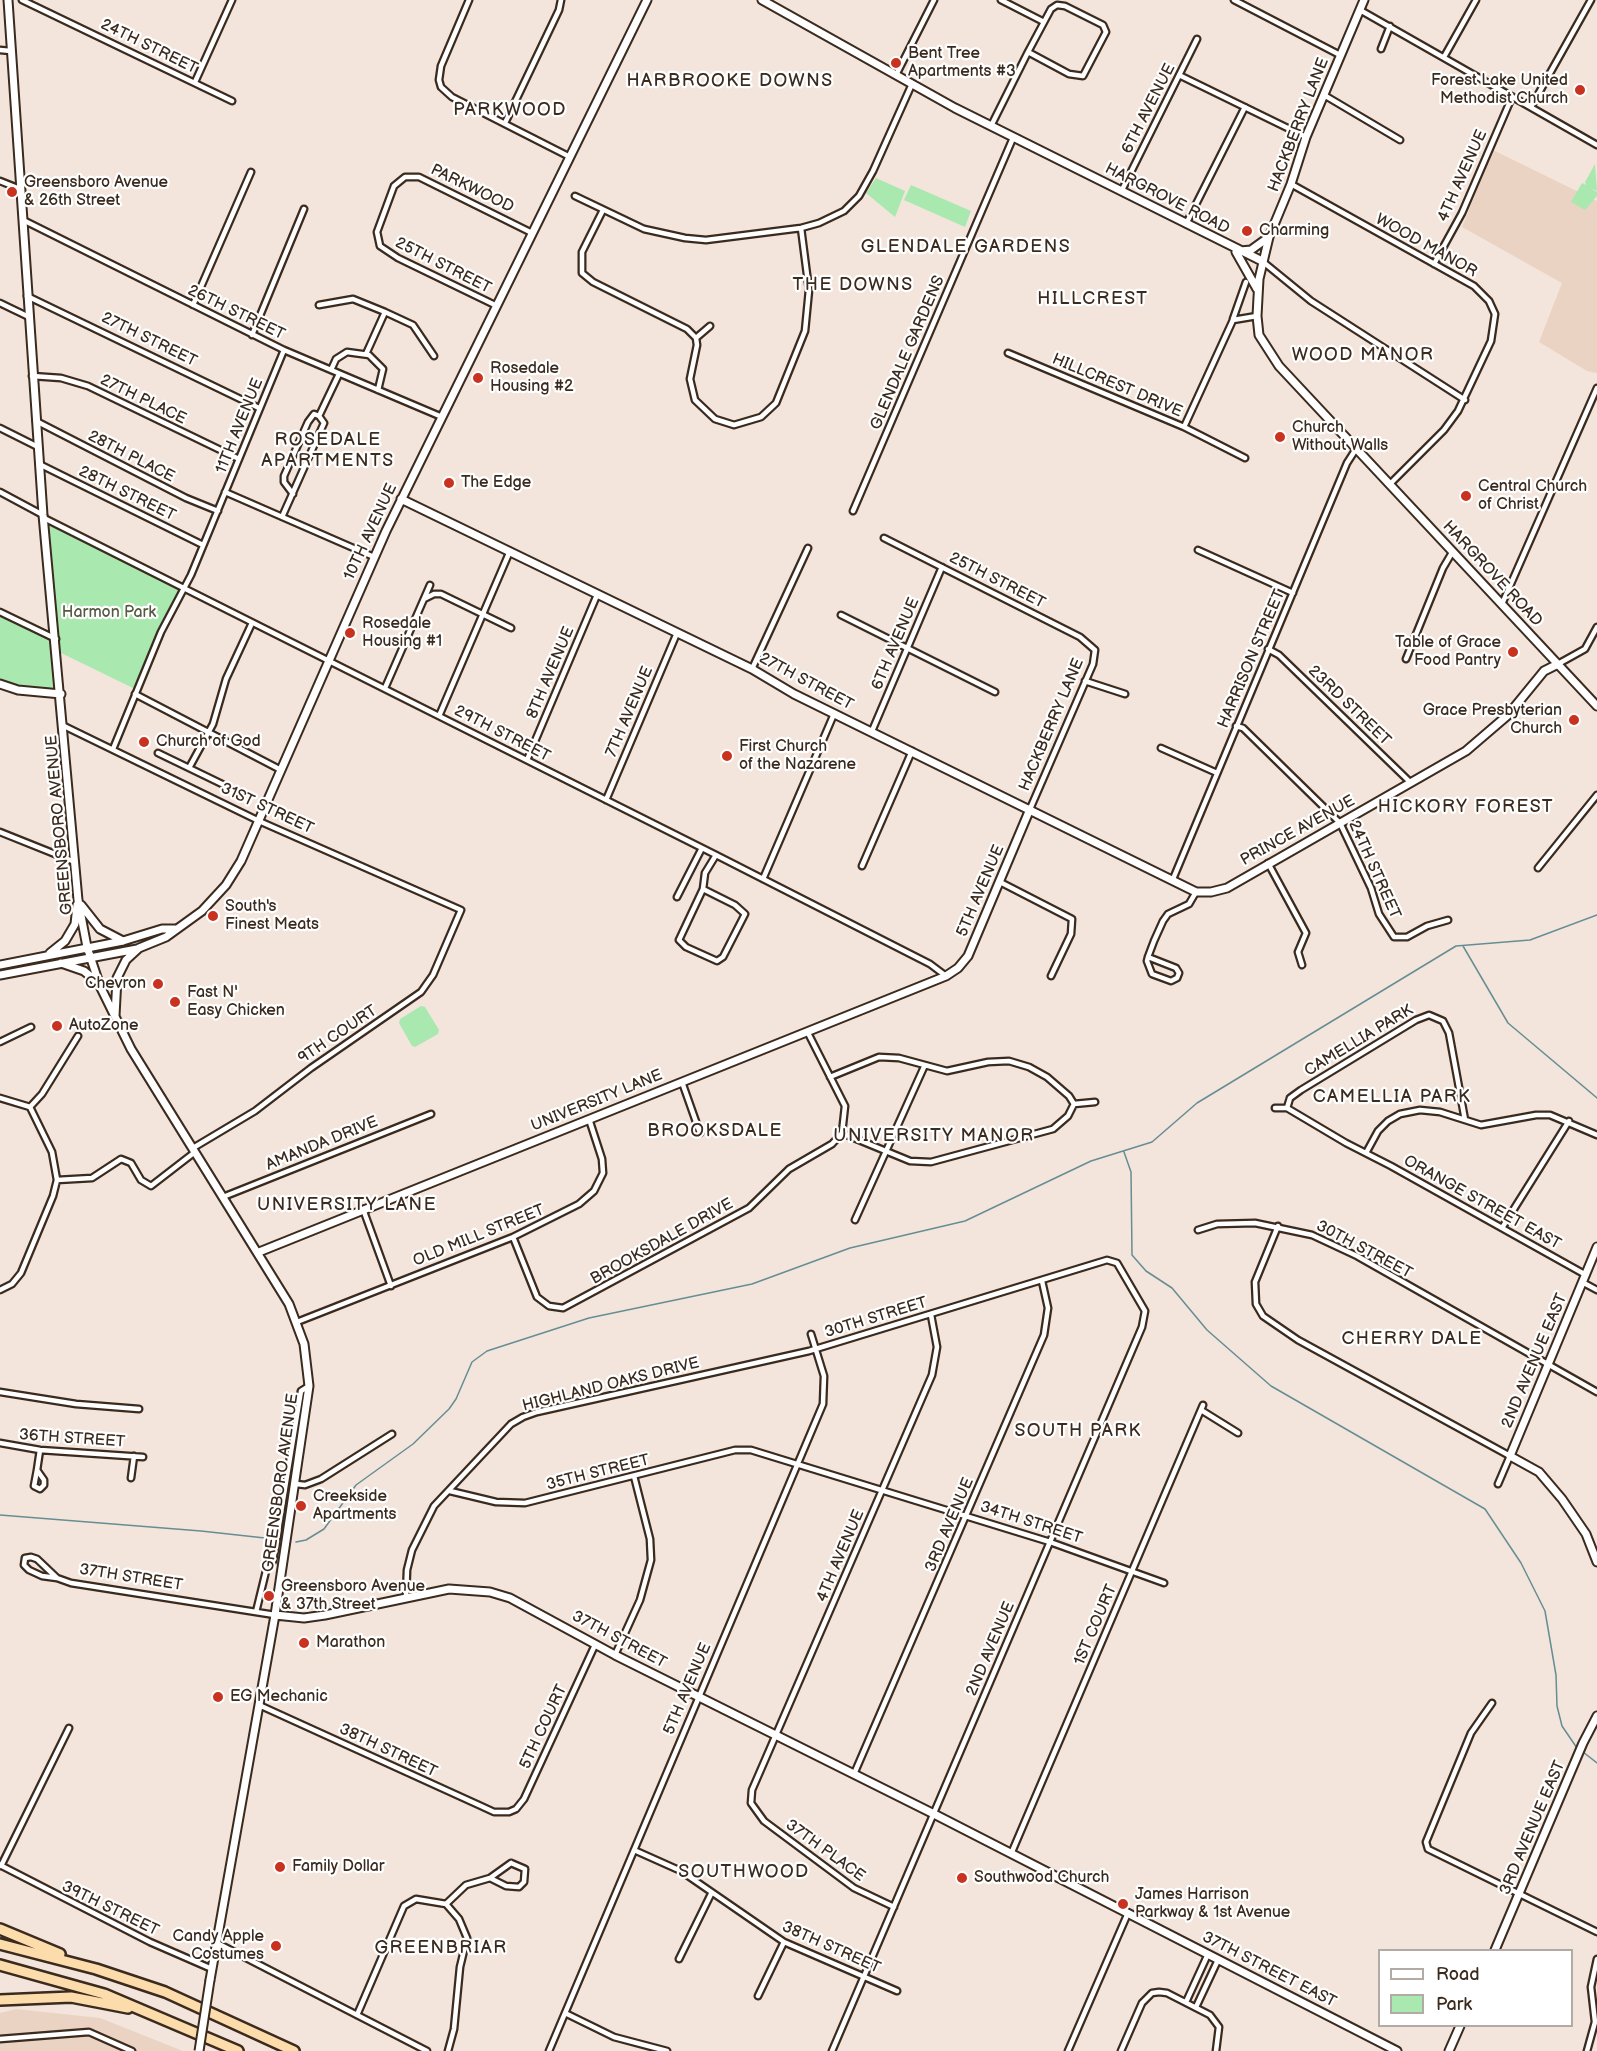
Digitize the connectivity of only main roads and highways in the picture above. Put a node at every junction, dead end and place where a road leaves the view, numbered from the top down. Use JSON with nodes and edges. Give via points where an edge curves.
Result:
{"nodes":[{"id":1,"x":8,"y":0,"type":"edge"},
{"id":2,"x":647,"y":0,"type":"edge"},
{"id":3,"x":762,"y":0,"type":"edge"},
{"id":4,"x":1364,"y":0,"type":"edge"},
{"id":5,"x":1269,"y":237,"type":"junction"},
{"id":6,"x":1235,"y":250,"type":"junction"},
{"id":7,"x":1262,"y":261,"type":"junction"},
{"id":8,"x":1258,"y":291,"type":"junction"},
{"id":9,"x":401,"y":499,"type":"junction"},
{"id":10,"x":1558,"y":664,"type":"junction"},
{"id":11,"x":0,"y":684,"type":"edge"},
{"id":12,"x":61,"y":694,"type":"junction"},
{"id":13,"x":1597,"y":706,"type":"edge"},
{"id":14,"x":1030,"y":809,"type":"junction"},
{"id":15,"x":1196,"y":892,"type":"joint"},
{"id":16,"x":78,"y":900,"type":"junction"},
{"id":17,"x":175,"y":929,"type":"junction"},
{"id":18,"x":123,"y":941,"type":"junction"},
{"id":19,"x":87,"y":947,"type":"junction"},
{"id":20,"x":139,"y":948,"type":"junction"},
{"id":21,"x":48,"y":954,"type":"junction"},
{"id":22,"x":90,"y":957,"type":"junction"},
{"id":23,"x":59,"y":962,"type":"junction"},
{"id":24,"x":0,"y":964,"type":"edge"},
{"id":25,"x":0,"y":975,"type":"edge"},
{"id":26,"x":946,"y":976,"type":"joint"},
{"id":27,"x":100,"y":986,"type":"junction"},
{"id":28,"x":115,"y":1018,"type":"junction"},
{"id":29,"x":1597,"y":1247,"type":"edge"},
{"id":30,"x":259,"y":1252,"type":"junction"},
{"id":31,"x":1595,"y":1550,"type":"edge"},
{"id":32,"x":1597,"y":1562,"type":"edge"},
{"id":33,"x":275,"y":1615,"type":"junction"},
{"id":34,"x":1597,"y":1716,"type":"edge"},
{"id":35,"x":1128,"y":1913,"type":"joint"},
{"id":36,"x":0,"y":1929,"type":"edge"},
{"id":37,"x":0,"y":1944,"type":"edge"},
{"id":38,"x":1495,"y":1949,"type":"edge"},
{"id":39,"x":0,"y":1965,"type":"edge"},
{"id":40,"x":96,"y":1969,"type":"junction"},
{"id":41,"x":0,"y":2000,"type":"edge"},
{"id":42,"x":162,"y":2017,"type":"junction"},
{"id":43,"x":1459,"y":2027,"type":"edge"},
{"id":44,"x":199,"y":2051,"type":"edge"},
{"id":45,"x":238,"y":2051,"type":"edge"},
{"id":46,"x":294,"y":2051,"type":"edge"},
{"id":47,"x":1397,"y":2051,"type":"edge"},
{"id":48,"x":1449,"y":2051,"type":"edge"}],
"edges":[{"from":1,"to":12,"type":"main road","name":"GREENSBORO AVENUE","via":[[32,376]]},
{"from":2,"to":9,"type":"main road","name":"10TH AVENUE"},
{"from":3,"to":6,"type":"main road","name":"HARGROVE ROAD","via":[[1013,138]]},
{"from":4,"to":5,"type":"main road","name":"HACKBERRY LANE"},
{"from":5,"to":6,"type":"main road","via":[[1251,250]]},
{"from":5,"to":7,"type":"main road","name":"HACKBERRY LANE"},
{"from":6,"to":7,"type":"main road","name":"HARGROVE ROAD"},
{"from":6,"to":8,"type":"main road"},
{"from":7,"to":8,"type":"main road","name":"HARGROVE ROAD"},
{"from":8,"to":10,"type":"main road","name":"HARGROVE ROAD","via":[[1259,335],[1270,355]]},
{"from":9,"to":14,"type":"main road","name":"27TH STREET"},
{"from":9,"to":17,"type":"main road","name":"10TH AVENUE","via":[[259,821],[226,885],[202,911]]},
{"from":10,"to":13,"type":"main road","name":"HARGROVE ROAD"},
{"from":10,"to":15,"type":"main road","name":"PRINCE AVENUE","via":[[1534,680],[1508,715],[1483,738],[1227,888]]},
{"from":11,"to":12,"type":"main road","via":[[18,690]]},
{"from":12,"to":16,"type":"main road","name":"GREENSBORO AVENUE"},
{"from":14,"to":15,"type":"main road","name":"27TH STREET"},
{"from":14,"to":26,"type":"main road","name":"5TH AVENUE","via":[[968,956]]},
{"from":16,"to":18,"type":"main road","via":[[100,929]]},
{"from":16,"to":19,"type":"main road","name":"GREENSBORO AVENUE"},
{"from":16,"to":21,"type":"main road","via":[[75,924],[65,941]]},
{"from":17,"to":18,"type":"main road"},
{"from":17,"to":20,"type":"main road","name":"10TH AVENUE"},
{"from":18,"to":19,"type":"main road"},
{"from":19,"to":21,"type":"main road"},
{"from":19,"to":22,"type":"main road","name":"GREENSBORO AVENUE"},
{"from":20,"to":22,"type":"main road"},
{"from":20,"to":28,"type":"main road","via":[[119,971]]},
{"from":21,"to":24,"type":"main road"},
{"from":22,"to":23,"type":"main road"},
{"from":22,"to":27,"type":"main road","name":"GREENSBORO AVENUE"},
{"from":23,"to":25,"type":"main road"},
{"from":23,"to":27,"type":"main road","via":[[84,971]]},
{"from":26,"to":30,"type":"main road","name":"UNIVERSITY LANE"},
{"from":27,"to":28,"type":"main road","name":"GREENSBORO AVENUE"},
{"from":28,"to":30,"type":"main road","name":"GREENSBORO AVENUE"},
{"from":29,"to":31,"type":"main road","name":"2ND AVENUE EAST","via":[[1510,1456],[1533,1468],[1549,1483]]},
{"from":30,"to":33,"type":"main road","name":"GREENSBORO AVENUE","via":[[297,1322],[309,1386]]},
{"from":31,"to":32,"type":"main road"},
{"from":33,"to":35,"type":"main road","name":"37TH STREET","via":[[325,1615],[449,1589],[497,1594],[523,1603],[595,1645]]},
{"from":33,"to":44,"type":"main road","name":"GREENSBORO AVENUE","bridge":true},
{"from":34,"to":38,"type":"main road","name":"3RD AVENUE EAST"},
{"from":35,"to":47,"type":"main road","name":"37TH STREET EAST"},
{"from":36,"to":40,"type":"highway"},
{"from":37,"to":40,"type":"highway"},
{"from":39,"to":42,"type":"highway","via":[[104,1994]]},
{"from":40,"to":46,"type":"highway","via":[[195,2004]]},
{"from":41,"to":42,"type":"highway","via":[[70,1997]]},
{"from":42,"to":45,"type":"highway"},
{"from":43,"to":48,"type":"main road"}]}
